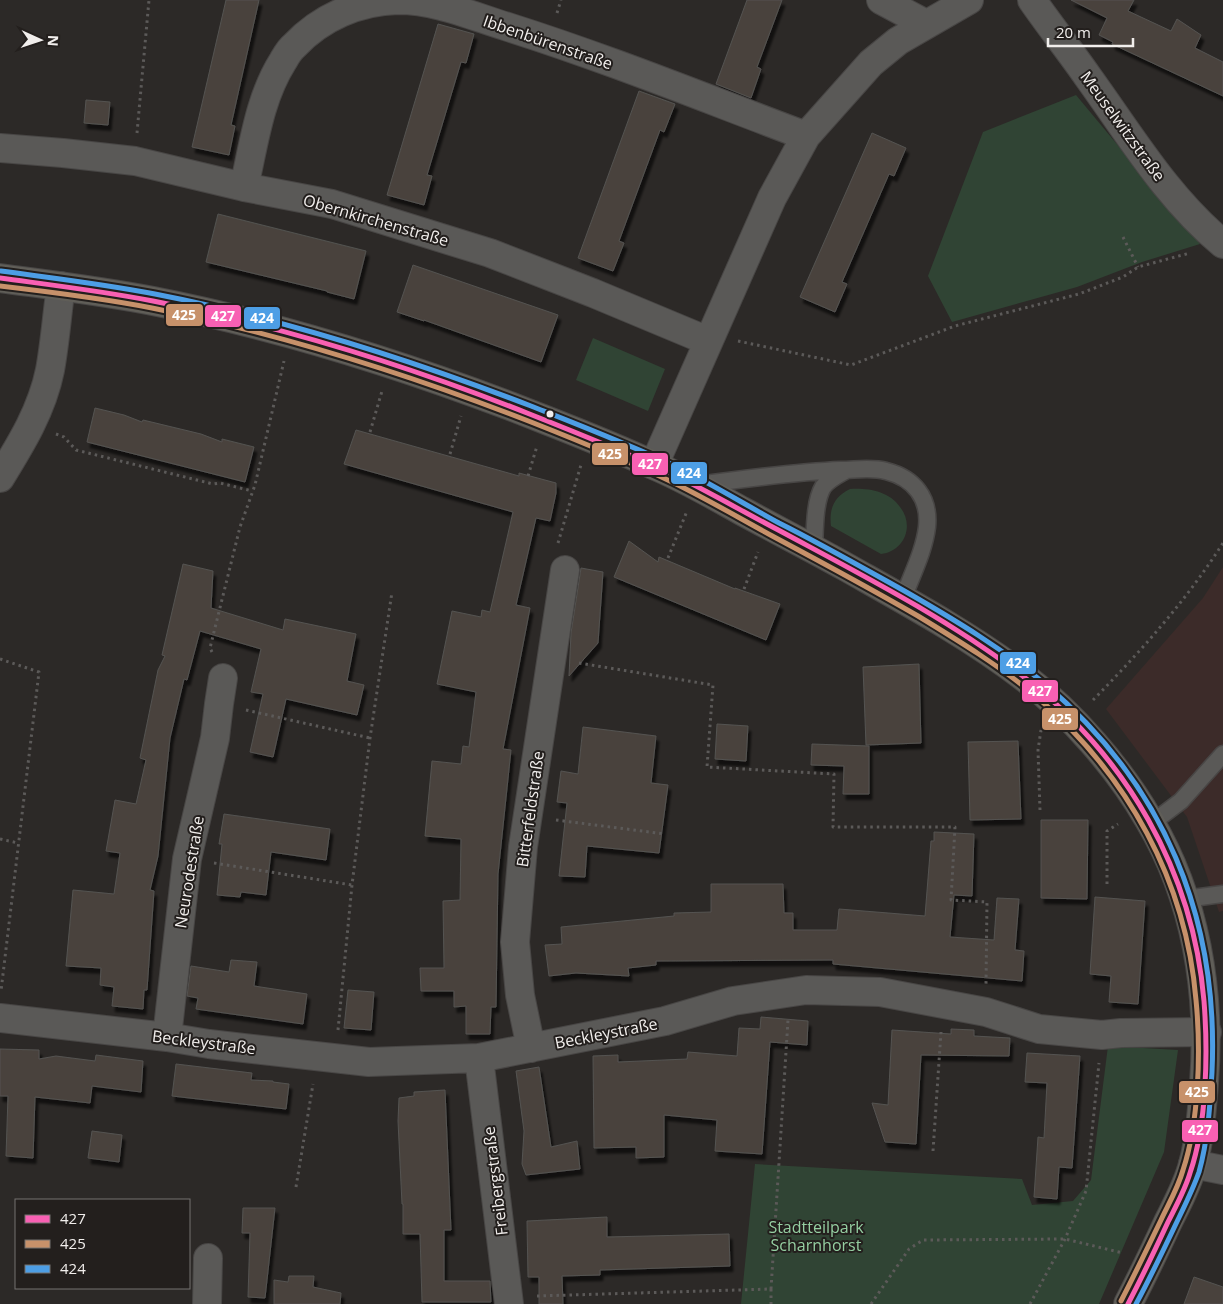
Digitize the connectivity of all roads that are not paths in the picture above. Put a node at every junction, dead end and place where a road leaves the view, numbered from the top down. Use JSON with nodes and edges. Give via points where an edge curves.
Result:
{"nodes":[{"id":1,"x":881,"y":0,"type":"edge"},
{"id":2,"x":969,"y":0,"type":"edge"},
{"id":3,"x":1032,"y":0,"type":"edge"},
{"id":4,"x":926,"y":24,"type":"junction"},
{"id":5,"x":806,"y":136,"type":"junction"},
{"id":6,"x":0,"y":148,"type":"edge"},
{"id":7,"x":244,"y":187,"type":"junction"},
{"id":8,"x":1223,"y":244,"type":"edge"},
{"id":9,"x":0,"y":278,"type":"edge"},
{"id":10,"x":61,"y":286,"type":"junction"},
{"id":11,"x":708,"y":341,"type":"junction"},
{"id":12,"x":654,"y":465,"type":"junction"},
{"id":13,"x":847,"y":470,"type":"junction"},
{"id":14,"x":0,"y":478,"type":"edge"},
{"id":15,"x":691,"y":498,"type":"junction"},
{"id":16,"x":814,"y":550,"type":"junction"},
{"id":17,"x":565,"y":570,"type":"road end"},
{"id":18,"x":902,"y":599,"type":"junction"},
{"id":19,"x":221,"y":691,"type":"road end"},
{"id":20,"x":1223,"y":754,"type":"edge"},
{"id":21,"x":1152,"y":823,"type":"junction"},
{"id":22,"x":1223,"y":894,"type":"edge"},
{"id":23,"x":1185,"y":899,"type":"junction"},
{"id":24,"x":0,"y":1018,"type":"edge"},
{"id":25,"x":1206,"y":1032,"type":"junction"},
{"id":26,"x":167,"y":1037,"type":"junction"},
{"id":27,"x":531,"y":1048,"type":"junction"},
{"id":28,"x":479,"y":1058,"type":"junction"},
{"id":29,"x":1193,"y":1164,"type":"junction"},
{"id":30,"x":1223,"y":1170,"type":"edge"},
{"id":31,"x":208,"y":1258,"type":"dead end"},
{"id":32,"x":509,"y":1300,"type":"edge"},
{"id":33,"x":207,"y":1304,"type":"edge"},
{"id":34,"x":1128,"y":1304,"type":"edge"}],
"edges":[{"from":1,"to":4,"type":"street"},
{"from":2,"to":4,"type":"street"},
{"from":3,"to":8,"type":"street","name":"Meuselwitzstraße","via":[[1140,154],[1190,213]]},
{"from":4,"to":5,"type":"street","via":[[898,41],[872,63]]},
{"from":5,"to":7,"type":"street","name":"Ibbenbürenstraße","via":[[548,40],[439,5],[419,1],[377,2],[350,8],[324,21],[293,46],[266,94]]},
{"from":5,"to":11,"type":"street","via":[[772,198]]},
{"from":6,"to":7,"type":"street","name":"Obernkirchenstraße","via":[[135,161]]},
{"from":7,"to":11,"type":"street","name":"Obernkirchenstraße","via":[[332,204],[490,253]]},
{"from":9,"to":10,"type":"street"},
{"from":10,"to":12,"type":"street","via":[[151,300],[222,316],[368,356],[552,422]]},
{"from":10,"to":14,"type":"street","via":[[50,371],[32,424]]},
{"from":11,"to":12,"type":"street"},
{"from":12,"to":15,"type":"street"},
{"from":13,"to":15,"type":"lane","via":[[796,472],[749,479]]},
{"from":13,"to":16,"type":"lane","via":[[823,486],[818,500]]},
{"from":13,"to":18,"type":"lane","via":[[886,471],[906,479],[918,489],[925,506],[927,526]]},
{"from":15,"to":16,"type":"street"},
{"from":16,"to":18,"type":"street"},
{"from":17,"to":27,"type":"street","name":"Bitterfeldstraße","via":[[523,847],[515,942],[520,995]]},
{"from":18,"to":21,"type":"street","via":[[1025,678],[1073,722],[1123,778]]},
{"from":19,"to":26,"type":"street","name":"Neurodestraße","via":[[215,738],[187,859]]},
{"from":20,"to":21,"type":"lane","via":[[1181,801]]},
{"from":21,"to":23,"type":"street"},
{"from":22,"to":23,"type":"lane"},
{"from":23,"to":25,"type":"street","via":[[1202,974]]},
{"from":24,"to":26,"type":"street","name":"Beckleystraße"},
{"from":25,"to":27,"type":"street","name":"Beckleystraße","via":[[1102,1035],[1039,1029],[986,1012],[880,992],[806,990],[733,1002],[665,1021]]},
{"from":25,"to":29,"type":"street","via":[[1202,1110]]},
{"from":26,"to":28,"type":"street","name":"Beckleystraße","via":[[369,1062]]},
{"from":27,"to":28,"type":"street","name":"Beckleystraße"},
{"from":28,"to":32,"type":"street","name":"Freibergstraße"},
{"from":29,"to":30,"type":"street"},
{"from":29,"to":34,"type":"street","via":[[1181,1196]]},
{"from":31,"to":33,"type":"street"}]}
